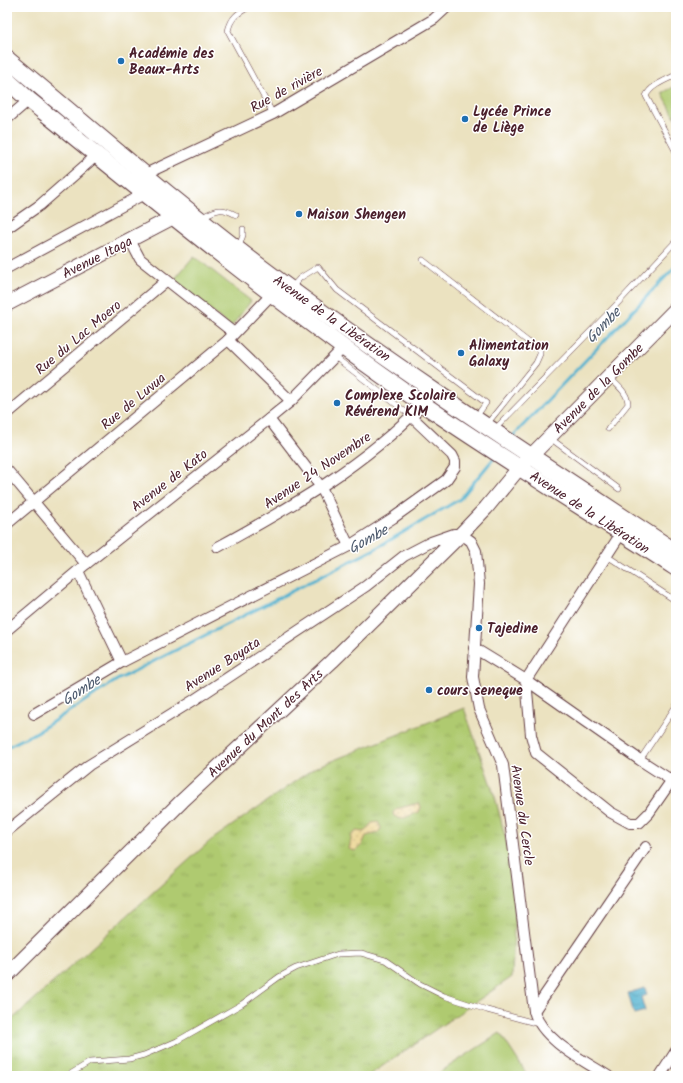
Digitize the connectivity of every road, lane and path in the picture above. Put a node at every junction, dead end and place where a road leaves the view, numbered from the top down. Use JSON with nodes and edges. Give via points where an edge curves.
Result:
{"nodes":[{"id":1,"x":250,"y":7,"type":"edge"},
{"id":2,"x":447,"y":7,"type":"edge"},
{"id":3,"x":7,"y":59,"type":"edge"},
{"id":4,"x":676,"y":75,"type":"edge"},
{"id":5,"x":7,"y":80,"type":"edge"},
{"id":6,"x":29,"y":100,"type":"junction"},
{"id":7,"x":273,"y":114,"type":"junction"},
{"id":8,"x":7,"y":119,"type":"edge"},
{"id":9,"x":676,"y":152,"type":"edge"},
{"id":10,"x":97,"y":155,"type":"junction"},
{"id":11,"x":137,"y":178,"type":"junction"},
{"id":12,"x":144,"y":194,"type":"junction"},
{"id":13,"x":193,"y":214,"type":"junction"},
{"id":14,"x":236,"y":215,"type":"dead end"},
{"id":15,"x":174,"y":218,"type":"junction"},
{"id":16,"x":7,"y":228,"type":"edge"},
{"id":17,"x":243,"y":228,"type":"dead end"},
{"id":18,"x":130,"y":240,"type":"junction"},
{"id":19,"x":676,"y":241,"type":"edge"},
{"id":20,"x":238,"y":250,"type":"junction"},
{"id":21,"x":422,"y":260,"type":"dead end"},
{"id":22,"x":7,"y":268,"type":"edge"},
{"id":23,"x":166,"y":281,"type":"junction"},
{"id":24,"x":291,"y":289,"type":"junction"},
{"id":25,"x":272,"y":294,"type":"junction"},
{"id":26,"x":7,"y":304,"type":"edge"},
{"id":27,"x":676,"y":309,"type":"edge"},
{"id":28,"x":231,"y":337,"type":"junction"},
{"id":29,"x":339,"y":352,"type":"junction"},
{"id":30,"x":610,"y":378,"type":"junction"},
{"id":31,"x":291,"y":401,"type":"junction"},
{"id":32,"x":424,"y":404,"type":"junction"},
{"id":33,"x":7,"y":414,"type":"edge"},
{"id":34,"x":412,"y":416,"type":"junction"},
{"id":35,"x":269,"y":419,"type":"junction"},
{"id":36,"x":608,"y":429,"type":"dead end"},
{"id":37,"x":486,"y":431,"type":"junction"},
{"id":38,"x":549,"y":437,"type":"junction"},
{"id":39,"x":519,"y":458,"type":"junction"},
{"id":40,"x":7,"y":470,"type":"edge"},
{"id":41,"x":321,"y":487,"type":"junction"},
{"id":42,"x":619,"y":489,"type":"dead end"},
{"id":43,"x":34,"y":502,"type":"junction"},
{"id":44,"x":7,"y":524,"type":"edge"},
{"id":45,"x":622,"y":532,"type":"junction"},
{"id":46,"x":461,"y":534,"type":"junction"},
{"id":47,"x":349,"y":546,"type":"junction"},
{"id":48,"x":218,"y":547,"type":"dead end"},
{"id":49,"x":676,"y":552,"type":"edge"},
{"id":50,"x":607,"y":556,"type":"junction"},
{"id":51,"x":82,"y":567,"type":"junction"},
{"id":52,"x":676,"y":568,"type":"edge"},
{"id":53,"x":676,"y":601,"type":"edge"},
{"id":54,"x":7,"y":630,"type":"edge"},
{"id":55,"x":474,"y":648,"type":"junction"},
{"id":56,"x":122,"y":662,"type":"junction"},
{"id":57,"x":526,"y":680,"type":"junction"},
{"id":58,"x":676,"y":706,"type":"edge"},
{"id":59,"x":34,"y":714,"type":"dead end"},
{"id":60,"x":640,"y":760,"type":"junction"},
{"id":61,"x":674,"y":777,"type":"edge"},
{"id":62,"x":7,"y":831,"type":"edge"},
{"id":63,"x":646,"y":847,"type":"dead end"},
{"id":64,"x":7,"y":975,"type":"edge"},
{"id":65,"x":534,"y":1011,"type":"junction"},
{"id":66,"x":539,"y":1024,"type":"junction"},
{"id":67,"x":676,"y":1051,"type":"edge"},
{"id":68,"x":68,"y":1076,"type":"edge"},
{"id":69,"x":608,"y":1076,"type":"edge"},
{"id":70,"x":660,"y":1076,"type":"edge"}],
"edges":[{"from":1,"to":7,"type":"lane","via":[[235,15],[228,31]]},
{"from":2,"to":7,"type":"street","name":"Rue de rivière","via":[[434,19]]},
{"from":3,"to":11,"type":"main road","name":"Avenue de la Libération"},
{"from":4,"to":9,"type":"lane","via":[[655,86],[646,96]]},
{"from":5,"to":6,"type":"main road","name":"Avenue de la Libération"},
{"from":6,"to":8,"type":"street"},
{"from":6,"to":10,"type":"main road","name":"Avenue de la Libération"},
{"from":7,"to":11,"type":"street","name":"Rue de rivière"},
{"from":10,"to":11,"type":"main road","name":"Avenue de la Libération"},
{"from":10,"to":16,"type":"street","via":[[40,205]]},
{"from":11,"to":12,"type":"main road","name":"Avenue de la Libération"},
{"from":11,"to":13,"type":"main road","name":"Avenue de la Libération"},
{"from":12,"to":15,"type":"main road","name":"Avenue de la Libération"},
{"from":12,"to":22,"type":"street"},
{"from":13,"to":14,"type":"lane","via":[[225,209]]},
{"from":13,"to":15,"type":"street","name":"Avenue Itaga"},
{"from":13,"to":20,"type":"main road","name":"Avenue de la Libération"},
{"from":15,"to":18,"type":"street","name":"Avenue Itaga"},
{"from":15,"to":25,"type":"main road","name":"Avenue de la Libération"},
{"from":17,"to":20,"type":"lane"},
{"from":18,"to":23,"type":"street","via":[[140,259]]},
{"from":18,"to":26,"type":"street","name":"Avenue Itaga"},
{"from":19,"to":37,"type":"lane","via":[[618,304]]},
{"from":20,"to":24,"type":"main road","name":"Avenue de la Libération"},
{"from":21,"to":37,"type":"lane","via":[[540,350],[536,363]]},
{"from":23,"to":28,"type":"street"},
{"from":23,"to":33,"type":"street","name":"Rue du Lac Moero"},
{"from":24,"to":37,"type":"main road","name":"Avenue de la Libération"},
{"from":24,"to":37,"type":"lane","via":[[300,278],[318,267],[337,290],[486,403]]},
{"from":25,"to":28,"type":"street","name":"Rue de Luvua"},
{"from":25,"to":29,"type":"main road","name":"Avenue de la Libération"},
{"from":27,"to":30,"type":"street","name":"Avenue de la Gombe"},
{"from":28,"to":31,"type":"street"},
{"from":28,"to":43,"type":"street","name":"Rue de Luvua"},
{"from":29,"to":31,"type":"street","name":"Avenue de Kato"},
{"from":29,"to":32,"type":"main road","name":"Avenue de la Libération"},
{"from":29,"to":34,"type":"lane"},
{"from":30,"to":36,"type":"lane","via":[[627,396],[628,404]]},
{"from":30,"to":38,"type":"street","name":"Avenue de la Gombe"},
{"from":31,"to":35,"type":"street","name":"Avenue de Kato"},
{"from":32,"to":34,"type":"street","name":"Avenue 24 Novembre"},
{"from":32,"to":37,"type":"main road","name":"Avenue de la Libération"},
{"from":34,"to":41,"type":"street","name":"Avenue 24 Novembre","via":[[401,428]]},
{"from":34,"to":47,"type":"street","via":[[452,455],[455,467],[446,480],[394,518]]},
{"from":35,"to":41,"type":"street"},
{"from":35,"to":51,"type":"street","name":"Avenue de Kato"},
{"from":37,"to":39,"type":"main road","name":"Avenue de la Libération"},
{"from":38,"to":39,"type":"street","name":"Avenue de la Gombe"},
{"from":38,"to":42,"type":"lane"},
{"from":39,"to":45,"type":"main road","name":"Avenue de la Libération"},
{"from":39,"to":46,"type":"street","name":"Avenue du Mont des Arts","via":[[486,508]]},
{"from":39,"to":49,"type":"main road","name":"Avenue de la Libération"},
{"from":40,"to":43,"type":"street"},
{"from":41,"to":47,"type":"street"},
{"from":41,"to":48,"type":"street","name":"Avenue 24 Novembre","via":[[272,518]]},
{"from":43,"to":44,"type":"street","name":"Rue de Luvua"},
{"from":43,"to":51,"type":"street"},
{"from":45,"to":50,"type":"street"},
{"from":45,"to":52,"type":"main road","name":"Avenue de la Libération"},
{"from":46,"to":55,"type":"street","name":"Avenue du Cercle","via":[[471,541],[478,561],[479,584]]},
{"from":46,"to":62,"type":"street","name":"Avenue Boyata","via":[[438,539],[404,556],[366,586],[194,700],[89,764]]},
{"from":46,"to":64,"type":"street","name":"Avenue du Mont des Arts","via":[[332,661],[182,801]]},
{"from":47,"to":56,"type":"street"},
{"from":50,"to":53,"type":"lane"},
{"from":50,"to":57,"type":"street"},
{"from":51,"to":54,"type":"street","name":"Avenue de Kato"},
{"from":51,"to":56,"type":"street"},
{"from":55,"to":57,"type":"street"},
{"from":55,"to":65,"type":"street","name":"Avenue du Cercle","via":[[473,677],[479,709],[504,770]]},
{"from":56,"to":59,"type":"street"},
{"from":57,"to":60,"type":"street"},
{"from":57,"to":61,"type":"street","via":[[531,735],[536,753],[610,812],[630,823],[639,823]]},
{"from":58,"to":60,"type":"lane"},
{"from":60,"to":61,"type":"street"},
{"from":63,"to":65,"type":"street"},
{"from":65,"to":66,"type":"street","name":"Avenue du Cercle"},
{"from":66,"to":68,"type":"lane","via":[[444,996],[420,984],[385,960],[361,953],[338,954],[296,968],[279,977],[237,1007],[178,1041],[129,1059],[90,1062]]},
{"from":66,"to":69,"type":"street","name":"Avenue du Cercle","via":[[559,1044]]},
{"from":67,"to":70,"type":"street"}]}
